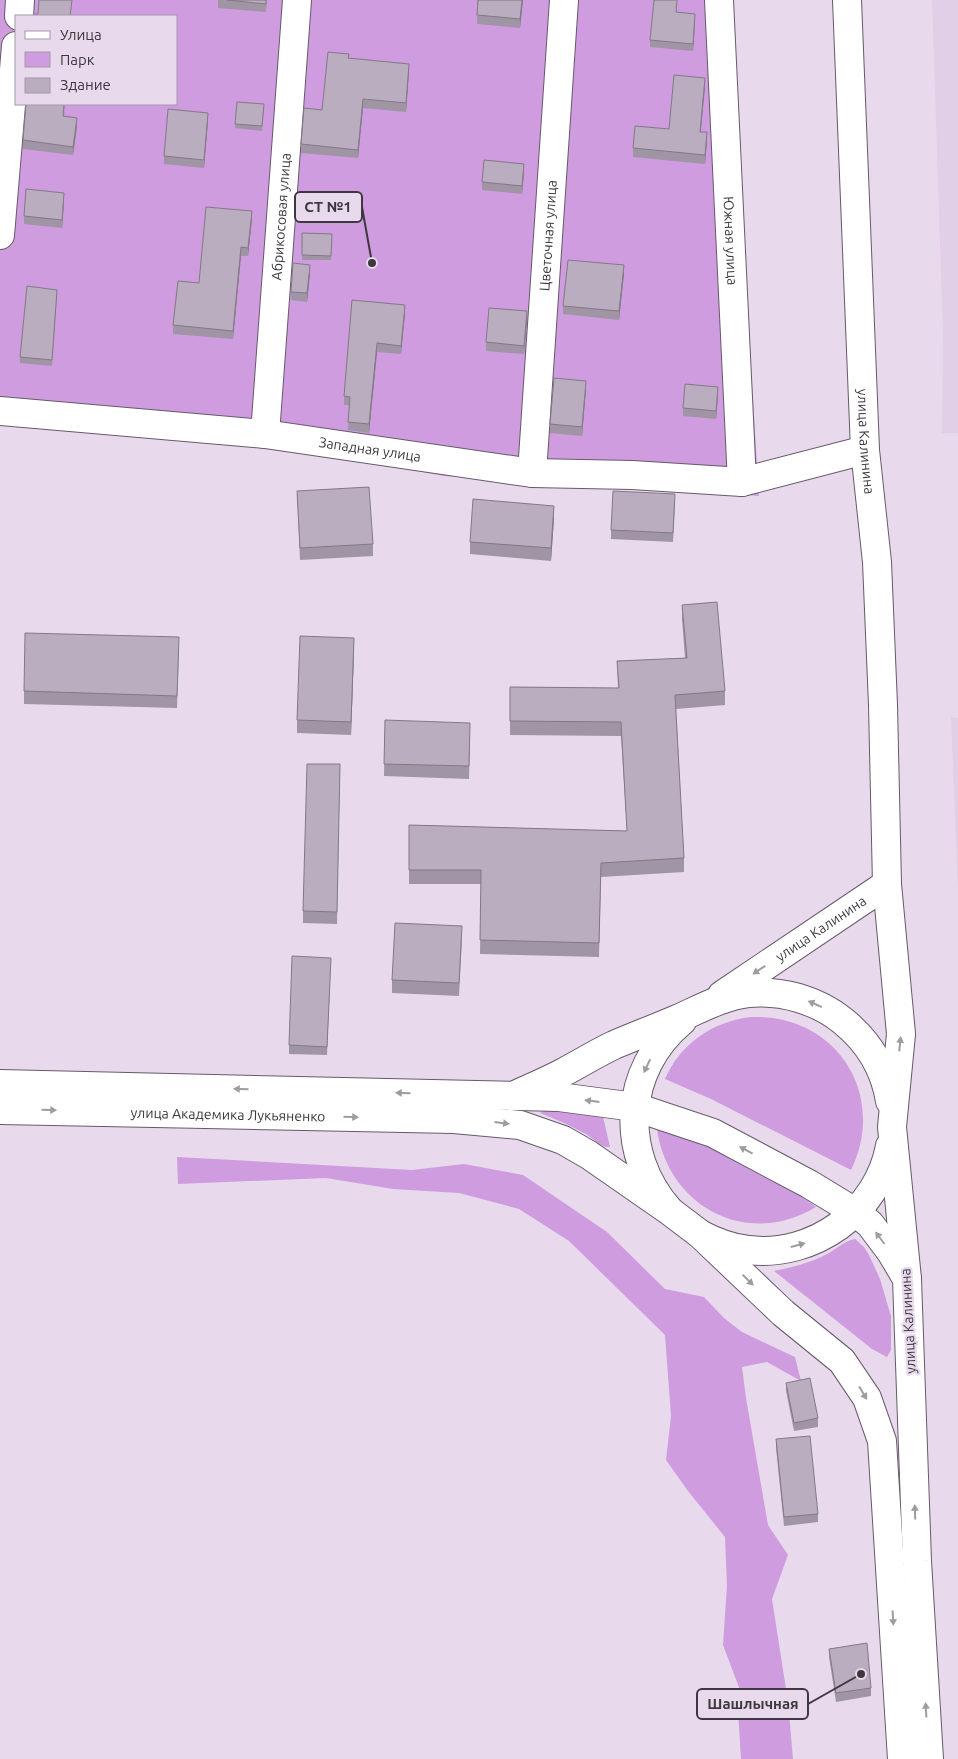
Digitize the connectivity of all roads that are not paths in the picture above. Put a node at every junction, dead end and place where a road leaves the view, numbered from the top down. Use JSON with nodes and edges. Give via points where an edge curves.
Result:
{"nodes":[{"id":1,"x":20,"y":0,"type":"edge"},
{"id":2,"x":297,"y":0,"type":"edge"},
{"id":3,"x":564,"y":0,"type":"edge"},
{"id":4,"x":719,"y":0,"type":"edge"},
{"id":5,"x":847,"y":0,"type":"edge"},
{"id":6,"x":19,"y":15,"type":"edge"},
{"id":7,"x":15,"y":58,"type":"edge"},
{"id":8,"x":0,"y":235,"type":"edge"},
{"id":9,"x":0,"y":411,"type":"edge"},
{"id":10,"x":265,"y":434,"type":"junction"},
{"id":11,"x":865,"y":450,"type":"junction"},
{"id":12,"x":532,"y":473,"type":"junction"},
{"id":13,"x":742,"y":482,"type":"junction"},
{"id":14,"x":887,"y":884,"type":"junction"},
{"id":15,"x":704,"y":1007,"type":"junction"},
{"id":16,"x":0,"y":1084,"type":"edge"},
{"id":17,"x":512,"y":1096,"type":"junction"},
{"id":18,"x":453,"y":1106,"type":"junction"},
{"id":19,"x":635,"y":1107,"type":"junction"},
{"id":20,"x":0,"y":1110,"type":"edge"},
{"id":21,"x":892,"y":1127,"type":"junction"},
{"id":22,"x":671,"y":1212,"type":"junction"},
{"id":23,"x":855,"y":1212,"type":"junction"},
{"id":24,"x":700,"y":1234,"type":"junction"},
{"id":25,"x":907,"y":1279,"type":"junction"},
{"id":26,"x":902,"y":1759,"type":"edge"},
{"id":27,"x":928,"y":1759,"type":"edge"}],
"edges":[{"from":1,"to":6,"type":"main road"},
{"from":2,"to":10,"type":"main road","name":"Абрикосовая улица"},
{"from":3,"to":12,"type":"main road","name":"Цветочная улица"},
{"from":4,"to":13,"type":"main road","name":"Южная улица"},
{"from":5,"to":11,"type":"main road","name":"улица Калинина"},
{"from":7,"to":8,"type":"main road"},
{"from":9,"to":10,"type":"main road","name":"Западная улица"},
{"from":10,"to":12,"type":"main road","name":"Западная улица"},
{"from":11,"to":13,"type":"main road","name":"Западная улица"},
{"from":11,"to":14,"type":"main road","name":"улица Калинина","via":[[877,571]]},
{"from":12,"to":13,"type":"main road","name":"Западная улица"},
{"from":14,"to":15,"type":"main road","name":"улица Калинина","one_way":true},
{"from":21,"to":14,"type":"main road","name":"улица Калинина","one_way":true,"via":[[901,1034]]},
{"from":15,"to":17,"type":"main road","via":[[613,1046]]},
{"from":15,"to":19,"type":"main road","one_way":true,"via":[[670,1032],[653,1054],[641,1080]]},
{"from":21,"to":15,"type":"main road","one_way":true,"via":[[886,1081],[876,1059],[855,1031],[827,1010],[795,997],[760,993],[726,998]]},
{"from":18,"to":16,"type":"main road","name":"улица Академика Лукьяненко","one_way":true},
{"from":17,"to":18,"type":"main road"},
{"from":19,"to":17,"type":"main road","one_way":true,"via":[[559,1097]]},
{"from":20,"to":18,"type":"main road","name":"улица Академика Лукьяненко","one_way":true},
{"from":18,"to":22,"type":"main road","one_way":true,"via":[[556,1137],[589,1155]]},
{"from":19,"to":22,"type":"main road","via":[[635,1132],[641,1163],[655,1192]]},
{"from":23,"to":19,"type":"main road","one_way":true,"via":[[713,1133]]},
{"from":21,"to":23,"type":"main road","via":[[882,1173]]},
{"from":21,"to":25,"type":"main road","name":"улица Калинина"},
{"from":22,"to":24,"type":"main road"},
{"from":24,"to":23,"type":"main road","one_way":true,"via":[[736,1248],[774,1250],[800,1246],[824,1236]]},
{"from":25,"to":23,"type":"main road","one_way":true,"via":[[870,1224]]},
{"from":24,"to":26,"type":"main road","one_way":true,"via":[[783,1313],[842,1361],[867,1398],[882,1441]]},
{"from":27,"to":25,"type":"main road","name":"улица Калинина","one_way":true}]}
